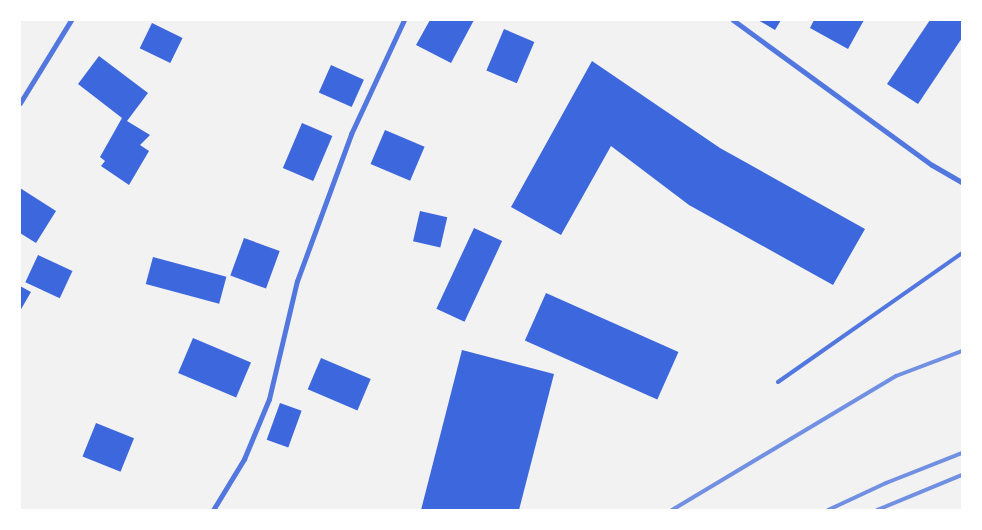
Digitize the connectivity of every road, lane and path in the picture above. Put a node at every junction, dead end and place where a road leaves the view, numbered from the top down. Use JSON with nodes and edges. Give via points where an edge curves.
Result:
{"nodes":[{"id":1,"x":71,"y":20,"type":"edge"},
{"id":2,"x":404,"y":20,"type":"edge"},
{"id":3,"x":733,"y":20,"type":"edge"},
{"id":4,"x":20,"y":103,"type":"edge"},
{"id":5,"x":962,"y":182,"type":"edge"},
{"id":6,"x":962,"y":253,"type":"edge"},
{"id":7,"x":778,"y":382,"type":"dead end"},
{"id":8,"x":212,"y":510,"type":"edge"}],
"edges":[{"from":1,"to":4,"type":"street"},
{"from":2,"to":8,"type":"street","via":[[351,134],[297,282],[269,399],[244,459]]},
{"from":3,"to":5,"type":"street","via":[[932,165]]},
{"from":6,"to":7,"type":"lane"}]}
